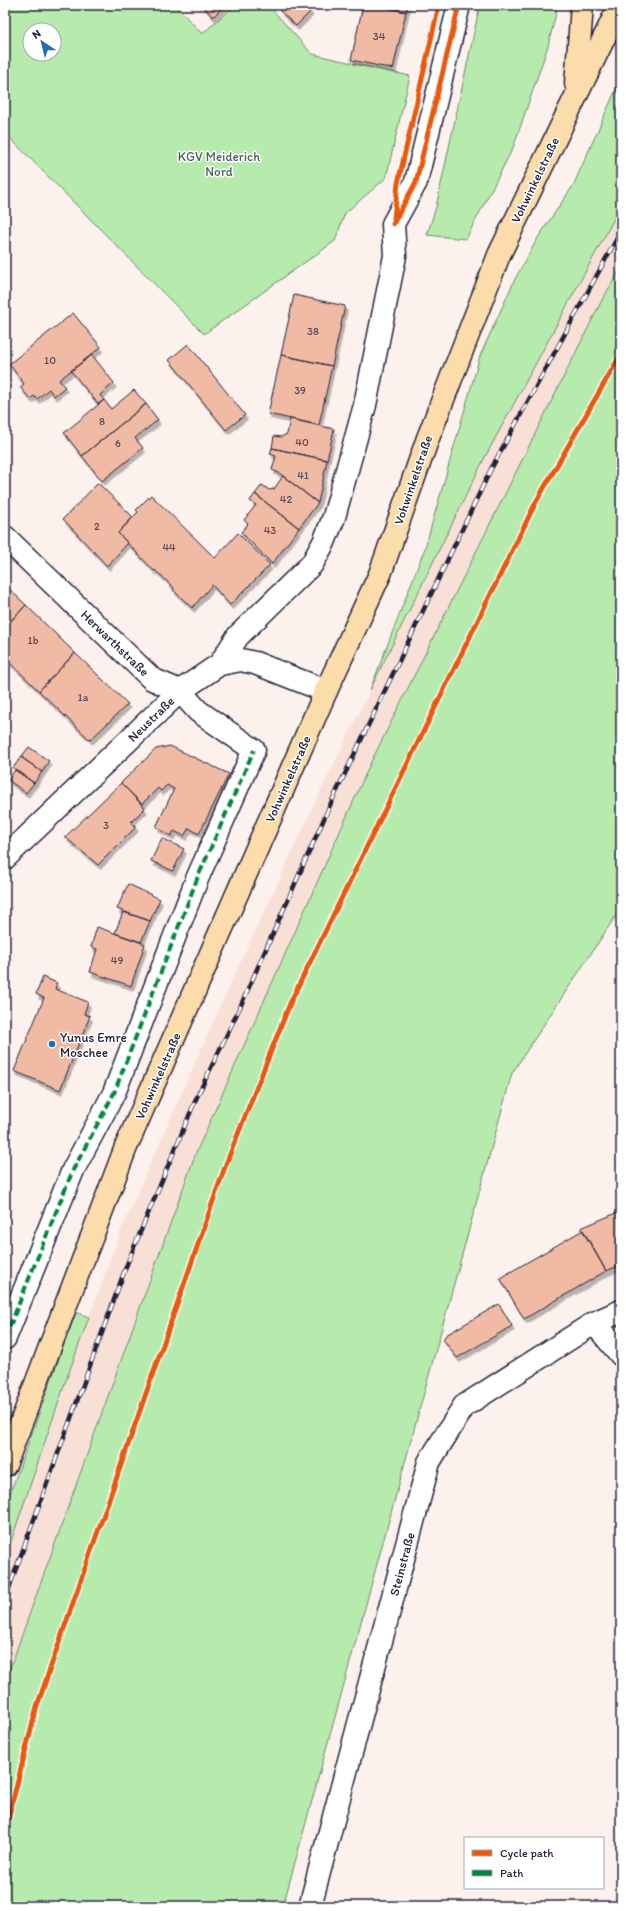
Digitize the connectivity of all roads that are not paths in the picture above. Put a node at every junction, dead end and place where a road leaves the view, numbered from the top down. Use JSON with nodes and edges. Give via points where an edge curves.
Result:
{"nodes":[{"id":1,"x":459,"y":5,"type":"edge"},
{"id":2,"x":582,"y":5,"type":"edge"},
{"id":3,"x":620,"y":5,"type":"edge"},
{"id":4,"x":576,"y":95,"type":"junction"},
{"id":5,"x":5,"y":537,"type":"edge"},
{"id":6,"x":220,"y":664,"type":"junction"},
{"id":7,"x":180,"y":691,"type":"junction"},
{"id":8,"x":326,"y":691,"type":"junction"},
{"id":9,"x":5,"y":858,"type":"edge"},
{"id":10,"x":621,"y":1311,"type":"edge"},
{"id":11,"x":594,"y":1323,"type":"junction"},
{"id":12,"x":5,"y":1338,"type":"edge"},
{"id":13,"x":621,"y":1355,"type":"edge"},
{"id":14,"x":5,"y":1465,"type":"edge"},
{"id":15,"x":310,"y":1906,"type":"edge"}],
"edges":[{"from":1,"to":6,"type":"street","via":[[416,182],[393,224],[395,256],[367,397],[334,517],[312,564],[238,636]]},
{"from":2,"to":4,"type":"main road","name":"Vohwinkelstraße"},
{"from":3,"to":4,"type":"main road","name":"Vohwinkelstraße"},
{"from":4,"to":8,"type":"main road","name":"Vohwinkelstraße","via":[[498,255],[428,438],[380,574]]},
{"from":5,"to":7,"type":"street","name":"Herwarthstraße","via":[[152,679]]},
{"from":6,"to":7,"type":"street","name":"Neustraße"},
{"from":6,"to":8,"type":"street","name":"Neustraße","via":[[241,660],[255,663]]},
{"from":7,"to":9,"type":"street","name":"Neustraße"},
{"from":7,"to":12,"type":"street","name":"Herwarthstraße","via":[[198,711],[254,750],[197,879],[114,1093],[73,1170]]},
{"from":8,"to":14,"type":"main road","name":"Vohwinkelstraße","via":[[126,1147]]},
{"from":10,"to":11,"type":"street","name":"Steinstraße"},
{"from":11,"to":13,"type":"street"},
{"from":11,"to":15,"type":"street","name":"Steinstraße","via":[[464,1406],[429,1462]]}]}
